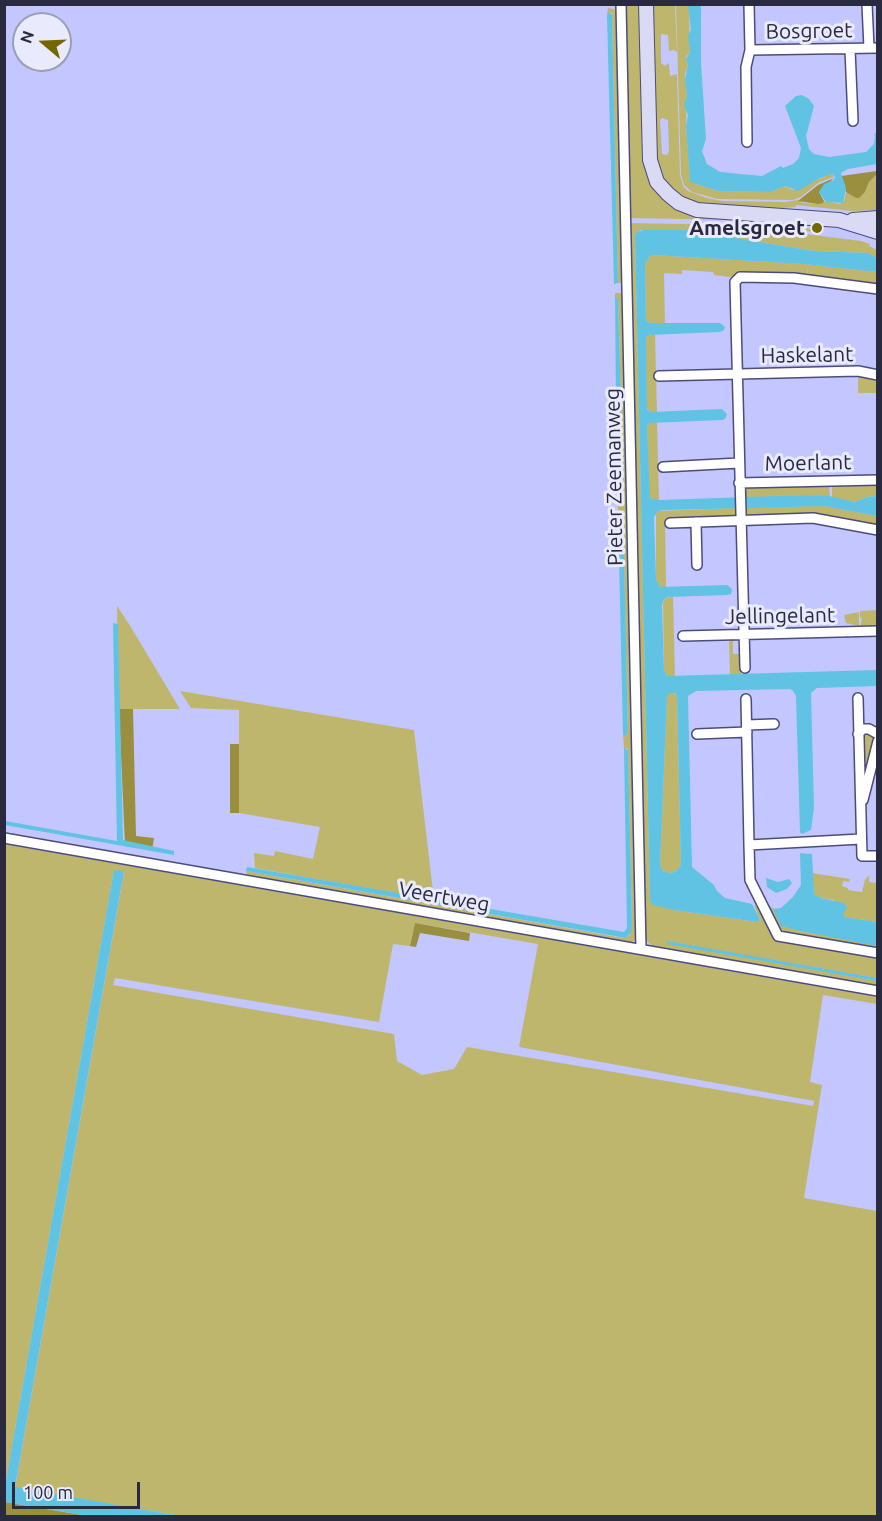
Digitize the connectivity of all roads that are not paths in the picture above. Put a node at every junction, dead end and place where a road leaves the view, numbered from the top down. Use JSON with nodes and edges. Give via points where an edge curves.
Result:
{"nodes":[{"id":1,"x":621,"y":4,"type":"edge"},
{"id":2,"x":645,"y":4,"type":"edge"},
{"id":3,"x":749,"y":4,"type":"edge"},
{"id":4,"x":867,"y":4,"type":"edge"},
{"id":5,"x":873,"y":48,"type":"edge"},
{"id":6,"x":750,"y":50,"type":"junction"},
{"id":7,"x":850,"y":50,"type":"junction"},
{"id":8,"x":853,"y":121,"type":"dead end"},
{"id":9,"x":747,"y":142,"type":"dead end"},
{"id":10,"x":878,"y":218,"type":"edge"},
{"id":11,"x":839,"y":220,"type":"junction"},
{"id":12,"x":878,"y":232,"type":"edge"},
{"id":13,"x":878,"y":289,"type":"edge"},
{"id":14,"x":736,"y":374,"type":"junction"},
{"id":15,"x":878,"y":375,"type":"edge"},
{"id":16,"x":659,"y":376,"type":"dead end"},
{"id":17,"x":739,"y":463,"type":"junction"},
{"id":18,"x":663,"y":467,"type":"dead end"},
{"id":19,"x":878,"y":480,"type":"edge"},
{"id":20,"x":739,"y":486,"type":"junction"},
{"id":21,"x":740,"y":518,"type":"junction"},
{"id":22,"x":696,"y":522,"type":"junction"},
{"id":23,"x":670,"y":523,"type":"dead end"},
{"id":24,"x":878,"y":530,"type":"edge"},
{"id":25,"x":697,"y":566,"type":"dead end"},
{"id":26,"x":878,"y":632,"type":"edge"},
{"id":27,"x":744,"y":635,"type":"junction"},
{"id":28,"x":683,"y":636,"type":"dead end"},
{"id":29,"x":745,"y":668,"type":"dead end"},
{"id":30,"x":858,"y":698,"type":"dead end"},
{"id":31,"x":746,"y":699,"type":"dead end"},
{"id":32,"x":774,"y":724,"type":"dead end"},
{"id":33,"x":747,"y":729,"type":"junction"},
{"id":34,"x":697,"y":734,"type":"dead end"},
{"id":35,"x":858,"y":734,"type":"junction"},
{"id":36,"x":878,"y":734,"type":"edge"},
{"id":37,"x":878,"y":741,"type":"edge"},
{"id":38,"x":860,"y":808,"type":"junction"},
{"id":39,"x":4,"y":838,"type":"edge"},
{"id":40,"x":861,"y":840,"type":"junction"},
{"id":41,"x":749,"y":845,"type":"junction"},
{"id":42,"x":878,"y":856,"type":"edge"},
{"id":43,"x":641,"y":949,"type":"junction"},
{"id":44,"x":878,"y":953,"type":"edge"},
{"id":45,"x":878,"y":991,"type":"edge"}],
"edges":[{"from":1,"to":43,"type":"street","name":"Pieter Zeemanweg"},
{"from":2,"to":11,"type":"street","via":[[650,152],[652,169],[661,187],[679,203],[704,211]]},
{"from":3,"to":6,"type":"street","name":"Bosgroet"},
{"from":4,"to":5,"type":"street"},
{"from":5,"to":7,"type":"street","name":"Bosgroet"},
{"from":6,"to":7,"type":"street","name":"Bosgroet"},
{"from":6,"to":9,"type":"street","via":[[746,67]]},
{"from":7,"to":8,"type":"street"},
{"from":10,"to":11,"type":"street"},
{"from":11,"to":12,"type":"street"},
{"from":13,"to":14,"type":"street","via":[[794,278],[738,278],[733,286]]},
{"from":14,"to":15,"type":"street","name":"Haskelant","via":[[858,371]]},
{"from":14,"to":16,"type":"street","name":"Haskelant"},
{"from":14,"to":17,"type":"street"},
{"from":17,"to":18,"type":"street"},
{"from":17,"to":20,"type":"street"},
{"from":19,"to":20,"type":"street","name":"Moerlant"},
{"from":20,"to":21,"type":"street"},
{"from":21,"to":22,"type":"street"},
{"from":21,"to":24,"type":"street","via":[[813,518]]},
{"from":21,"to":27,"type":"street"},
{"from":22,"to":23,"type":"street"},
{"from":22,"to":25,"type":"street"},
{"from":26,"to":27,"type":"street","name":"Jellingelant"},
{"from":27,"to":28,"type":"street","name":"Jellingelant"},
{"from":27,"to":29,"type":"street"},
{"from":30,"to":35,"type":"street"},
{"from":31,"to":33,"type":"street"},
{"from":32,"to":33,"type":"street"},
{"from":33,"to":34,"type":"street"},
{"from":33,"to":41,"type":"street"},
{"from":35,"to":36,"type":"street","via":[[868,729]]},
{"from":35,"to":38,"type":"street"},
{"from":37,"to":38,"type":"street"},
{"from":38,"to":40,"type":"street"},
{"from":39,"to":43,"type":"street","name":"Veertweg"},
{"from":40,"to":41,"type":"street"},
{"from":40,"to":42,"type":"street","via":[[862,856]]},
{"from":41,"to":44,"type":"street","via":[[750,880],[778,936]]},
{"from":43,"to":45,"type":"street","name":"Veertweg"}]}
